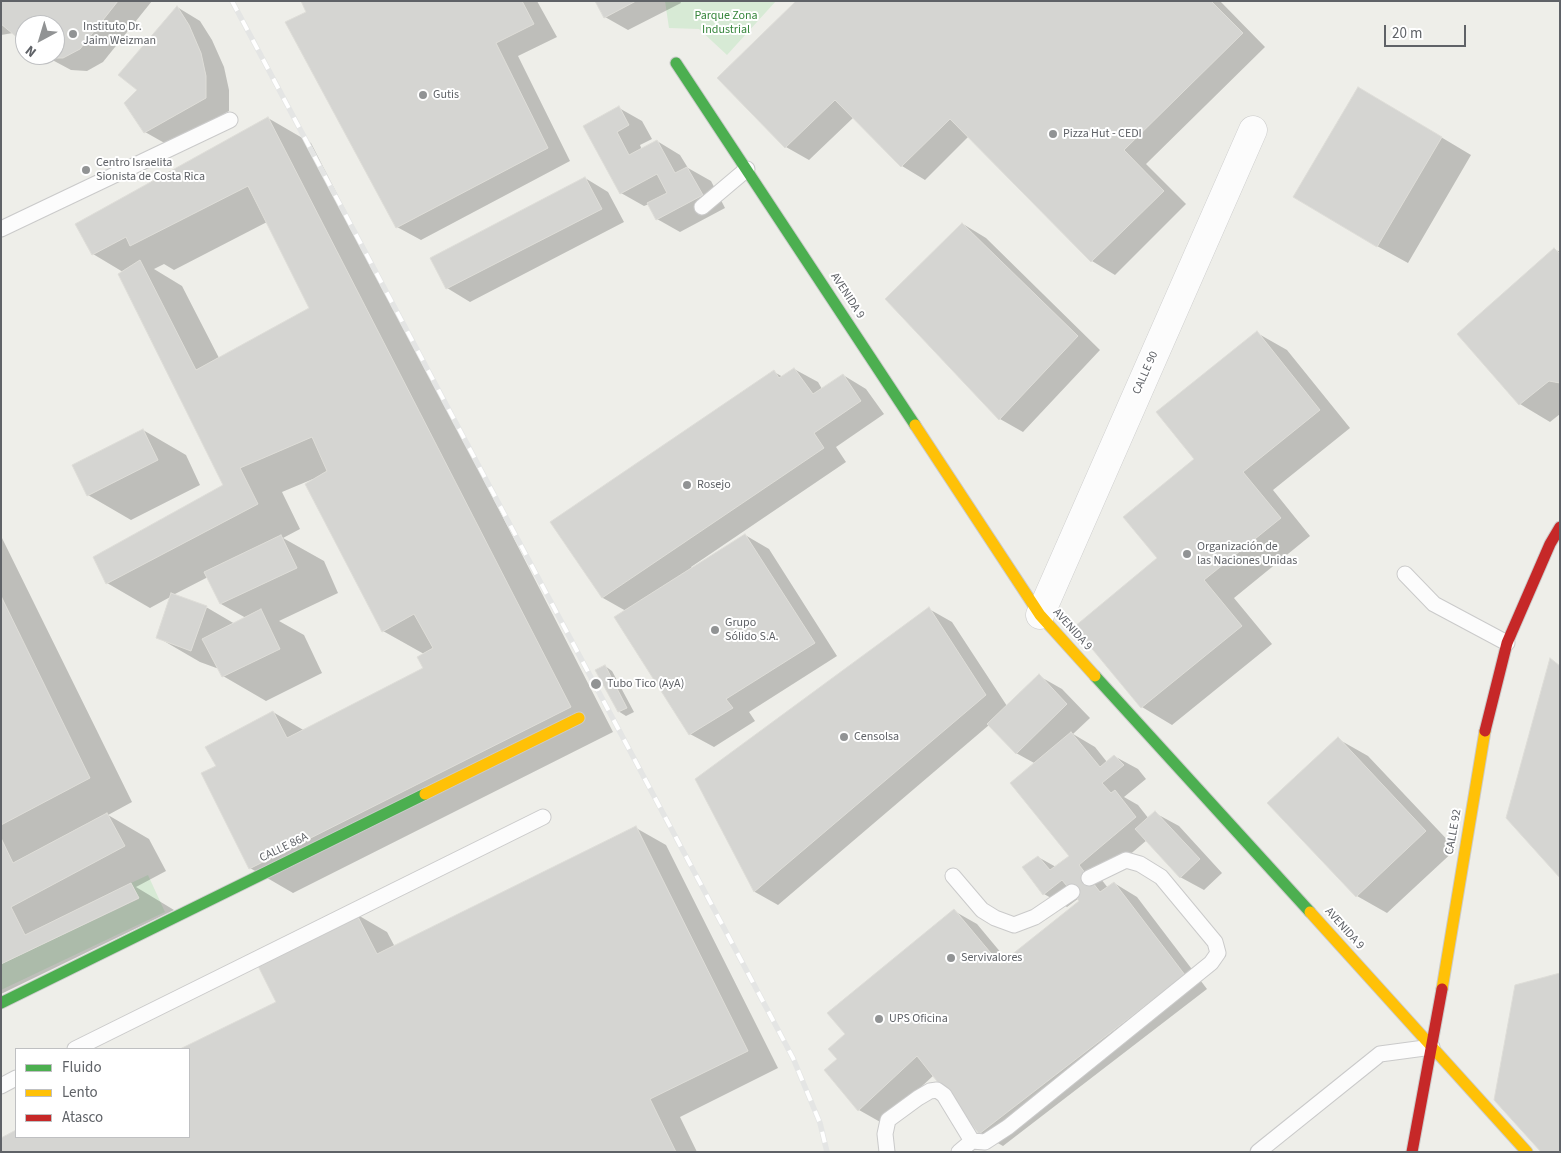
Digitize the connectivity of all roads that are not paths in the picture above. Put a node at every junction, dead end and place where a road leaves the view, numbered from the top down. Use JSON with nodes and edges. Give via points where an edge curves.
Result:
{"nodes":[{"id":1,"x":676,"y":63,"type":"dead end"},
{"id":2,"x":230,"y":120,"type":"dead end"},
{"id":3,"x":1253,"y":130,"type":"dead end"},
{"id":4,"x":747,"y":169,"type":"junction"},
{"id":5,"x":702,"y":208,"type":"dead end"},
{"id":6,"x":1,"y":228,"type":"edge"},
{"id":7,"x":1560,"y":527,"type":"edge"},
{"id":8,"x":1405,"y":574,"type":"dead end"},
{"id":9,"x":1040,"y":615,"type":"junction"},
{"id":10,"x":1507,"y":643,"type":"junction"},
{"id":11,"x":579,"y":718,"type":"dead end"},
{"id":12,"x":543,"y":817,"type":"dead end"},
{"id":13,"x":953,"y":876,"type":"dead end"},
{"id":14,"x":1089,"y":878,"type":"dead end"},
{"id":15,"x":1072,"y":892,"type":"dead end"},
{"id":16,"x":1,"y":1003,"type":"edge"},
{"id":17,"x":1432,"y":1047,"type":"junction"},
{"id":18,"x":76,"y":1048,"type":"edge"},
{"id":19,"x":15,"y":1079,"type":"edge"},
{"id":20,"x":1,"y":1086,"type":"edge"},
{"id":21,"x":972,"y":1141,"type":"junction"},
{"id":22,"x":888,"y":1152,"type":"edge"},
{"id":23,"x":959,"y":1152,"type":"edge"},
{"id":24,"x":1258,"y":1152,"type":"edge"},
{"id":25,"x":1412,"y":1152,"type":"edge"},
{"id":26,"x":1527,"y":1152,"type":"edge"}],
"edges":[{"from":1,"to":4,"type":"street","name":"AVENIDA 9"},
{"from":2,"to":6,"type":"lane"},
{"from":3,"to":9,"type":"street","name":"CALLE 90"},
{"from":4,"to":5,"type":"lane"},
{"from":4,"to":9,"type":"street","name":"AVENIDA 9"},
{"from":7,"to":10,"type":"street","name":"CALLE 92"},
{"from":8,"to":10,"type":"lane","via":[[1434,604]]},
{"from":9,"to":17,"type":"street","name":"AVENIDA 9"},
{"from":10,"to":17,"type":"street","name":"CALLE 92","via":[[1486,726]]},
{"from":11,"to":16,"type":"street","name":"CALLE 86A"},
{"from":12,"to":18,"type":"lane"},
{"from":13,"to":15,"type":"lane","via":[[982,910],[1014,925],[1035,917]]},
{"from":14,"to":21,"type":"lane","via":[[1126,860],[1140,864],[1161,877],[1215,942],[1218,953],[1211,963],[1008,1126],[985,1142]]},
{"from":17,"to":24,"type":"lane","via":[[1380,1054]]},
{"from":17,"to":25,"type":"street","name":"CALLE 92"},
{"from":17,"to":26,"type":"street","name":"AVENIDA 9"},
{"from":19,"to":20,"type":"lane"},
{"from":21,"to":22,"type":"lane","via":[[944,1095],[937,1090],[918,1098],[888,1120],[885,1134]]},
{"from":21,"to":23,"type":"lane"}]}
